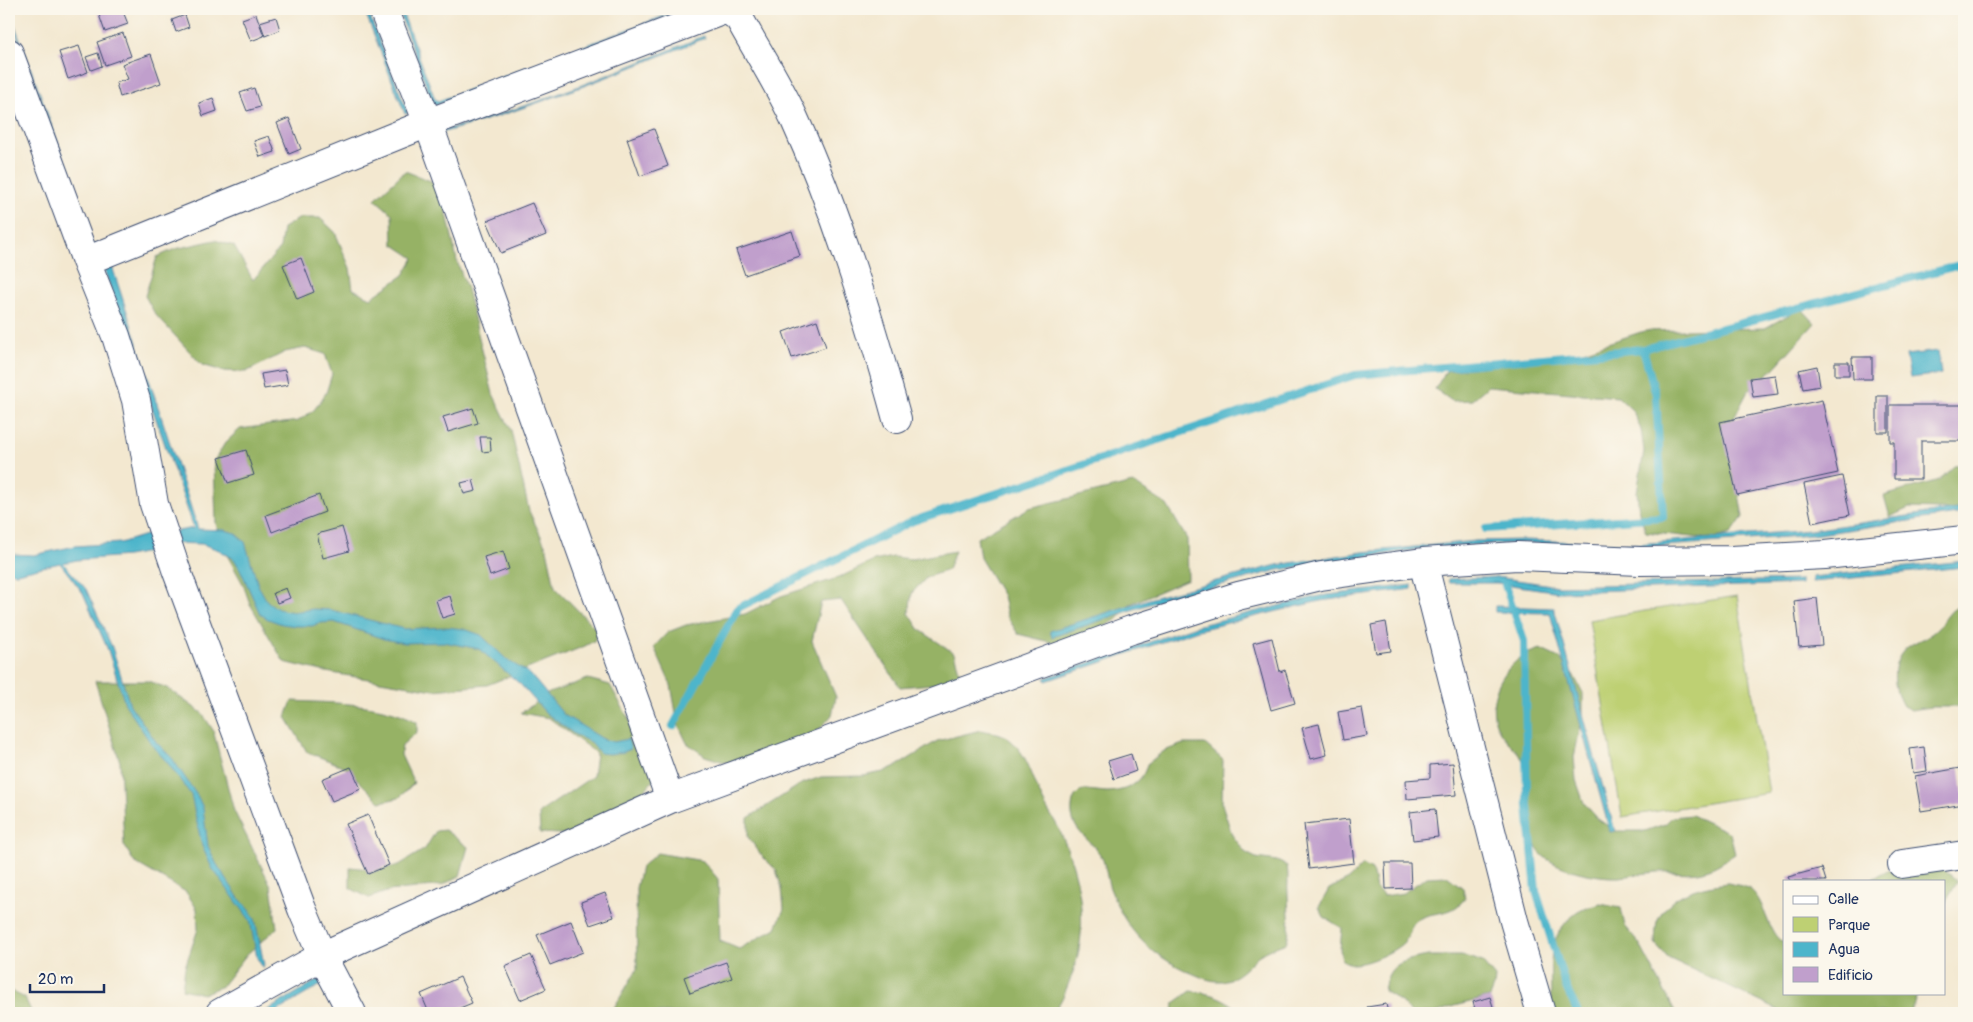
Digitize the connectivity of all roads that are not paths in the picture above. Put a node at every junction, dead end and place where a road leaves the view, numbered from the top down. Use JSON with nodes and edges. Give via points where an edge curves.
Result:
{"nodes":[{"id":1,"x":383,"y":9,"type":"edge"},
{"id":2,"x":9,"y":53,"type":"edge"},
{"id":3,"x":428,"y":123,"type":"junction"},
{"id":4,"x":86,"y":261,"type":"junction"},
{"id":5,"x":897,"y":419,"type":"dead end"},
{"id":6,"x":1964,"y":540,"type":"edge"},
{"id":7,"x":1423,"y":562,"type":"junction"},
{"id":8,"x":670,"y":799,"type":"junction"},
{"id":9,"x":1964,"y":855,"type":"edge"},
{"id":10,"x":1902,"y":864,"type":"dead end"},
{"id":11,"x":322,"y":956,"type":"junction"},
{"id":12,"x":220,"y":1013,"type":"edge"},
{"id":13,"x":352,"y":1013,"type":"edge"},
{"id":14,"x":1541,"y":1013,"type":"edge"}],
"edges":[{"from":1,"to":3,"type":"street"},
{"from":2,"to":4,"type":"street"},
{"from":3,"to":4,"type":"street"},
{"from":3,"to":5,"type":"street","via":[[727,9],[739,18],[793,117],[830,205],[867,310]]},
{"from":3,"to":8,"type":"street"},
{"from":4,"to":11,"type":"street","via":[[116,336],[136,400],[154,504],[177,572]]},
{"from":6,"to":7,"type":"street","via":[[1825,556],[1731,560],[1640,561],[1517,556]]},
{"from":7,"to":8,"type":"street","via":[[1322,576],[1229,599],[1131,630]]},
{"from":7,"to":14,"type":"street","via":[[1514,921]]},
{"from":8,"to":11,"type":"street"},
{"from":9,"to":10,"type":"street"},
{"from":11,"to":12,"type":"street"},
{"from":11,"to":13,"type":"street"}]}
